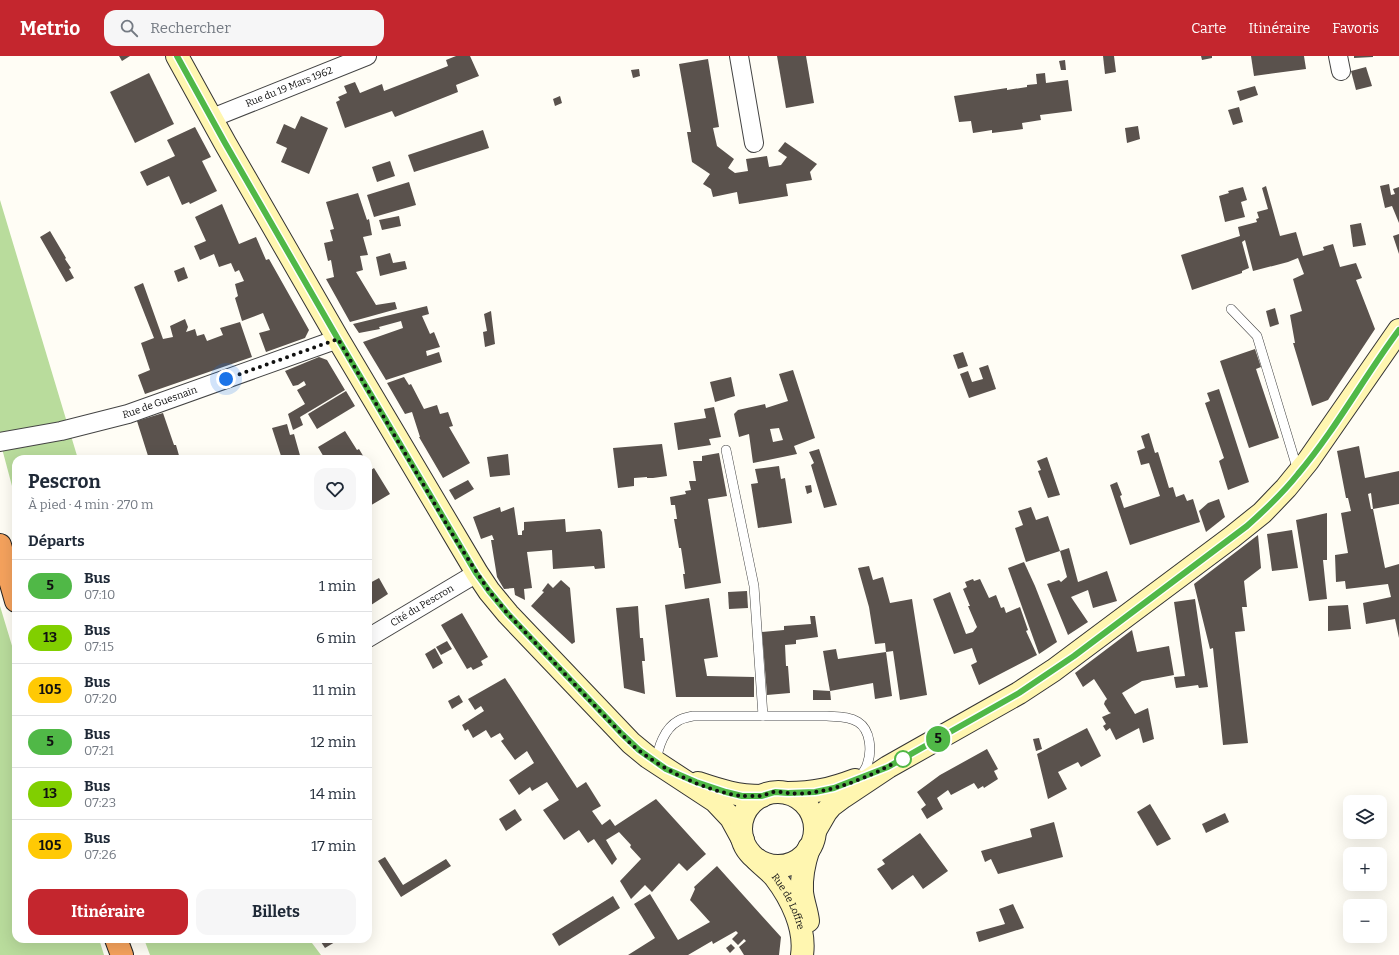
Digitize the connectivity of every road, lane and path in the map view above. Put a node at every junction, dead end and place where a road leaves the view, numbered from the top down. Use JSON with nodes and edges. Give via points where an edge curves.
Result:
{"nodes":[{"id":1,"x":177,"y":56,"type":"edge"},
{"id":2,"x":367,"y":56,"type":"edge"},
{"id":3,"x":739,"y":56,"type":"edge"},
{"id":4,"x":212,"y":118,"type":"junction"},
{"id":5,"x":754,"y":143,"type":"dead end"},
{"id":6,"x":1231,"y":309,"type":"dead end"},
{"id":7,"x":1399,"y":330,"type":"edge"},
{"id":8,"x":338,"y":339,"type":"junction"},
{"id":9,"x":0,"y":442,"type":"edge"},
{"id":10,"x":726,"y":450,"type":"dead end"},
{"id":11,"x":1299,"y":474,"type":"junction"},
{"id":12,"x":0,"y":545,"type":"edge"},
{"id":13,"x":476,"y":573,"type":"junction"},
{"id":14,"x":12,"y":587,"type":"edge"},
{"id":15,"x":372,"y":636,"type":"edge"},
{"id":16,"x":763,"y":716,"type":"junction"},
{"id":17,"x":662,"y":766,"type":"junction"},
{"id":18,"x":888,"y":767,"type":"junction"},
{"id":19,"x":858,"y":779,"type":"junction"},
{"id":20,"x":788,"y":793,"type":"junction"},
{"id":21,"x":762,"y":796,"type":"junction"},
{"id":22,"x":743,"y":840,"type":"junction"},
{"id":23,"x":812,"y":840,"type":"junction"},
{"id":24,"x":755,"y":858,"type":"junction"},
{"id":25,"x":803,"y":955,"type":"edge"}],
"edges":[{"from":1,"to":4,"type":"street"},
{"from":2,"to":4,"type":"street","name":"Rue du 19 Mars 1962"},
{"from":3,"to":5,"type":"street"},
{"from":4,"to":8,"type":"street"},
{"from":6,"to":11,"type":"lane","via":[[1257,336]]},
{"from":7,"to":11,"type":"street"},
{"from":8,"to":9,"type":"street","name":"Rue de Guesnain","via":[[128,414],[61,431]]},
{"from":8,"to":13,"type":"street"},
{"from":10,"to":16,"type":"lane","via":[[754,586]]},
{"from":11,"to":18,"type":"street","via":[[1247,526],[1054,670],[1019,693]]},
{"from":12,"to":14,"type":"highway"},
{"from":13,"to":15,"type":"street","name":"Cité du Pescron"},
{"from":13,"to":17,"type":"street","via":[[508,614],[622,734]]},
{"from":16,"to":17,"type":"lane","via":[[693,716],[679,719],[664,737],[657,756]]},
{"from":16,"to":19,"type":"lane","via":[[826,716],[858,722],[864,729],[870,754],[866,767]]},
{"from":17,"to":21,"type":"street","via":[[696,782],[726,792],[742,796]]},
{"from":17,"to":22,"type":"street","via":[[720,806],[731,818]]},
{"from":18,"to":19,"type":"street"},
{"from":18,"to":23,"type":"street","via":[[831,806],[820,819]]},
{"from":19,"to":20,"type":"street","via":[[815,792]]},
{"from":20,"to":21,"type":"street","via":[[775,792]]},
{"from":20,"to":23,"type":"street","via":[[808,807],[814,819]]},
{"from":21,"to":22,"type":"street","via":[[750,805],[743,818]]},
{"from":22,"to":24,"type":"street"},
{"from":23,"to":24,"type":"street","via":[[800,858],[788,865],[767,864]]},
{"from":23,"to":25,"type":"street","name":"Rue de Loffre","via":[[803,866],[802,878],[809,935]]},
{"from":24,"to":25,"type":"street","name":"Rue de Loffre","via":[[774,877],[793,907],[802,937]]}]}
